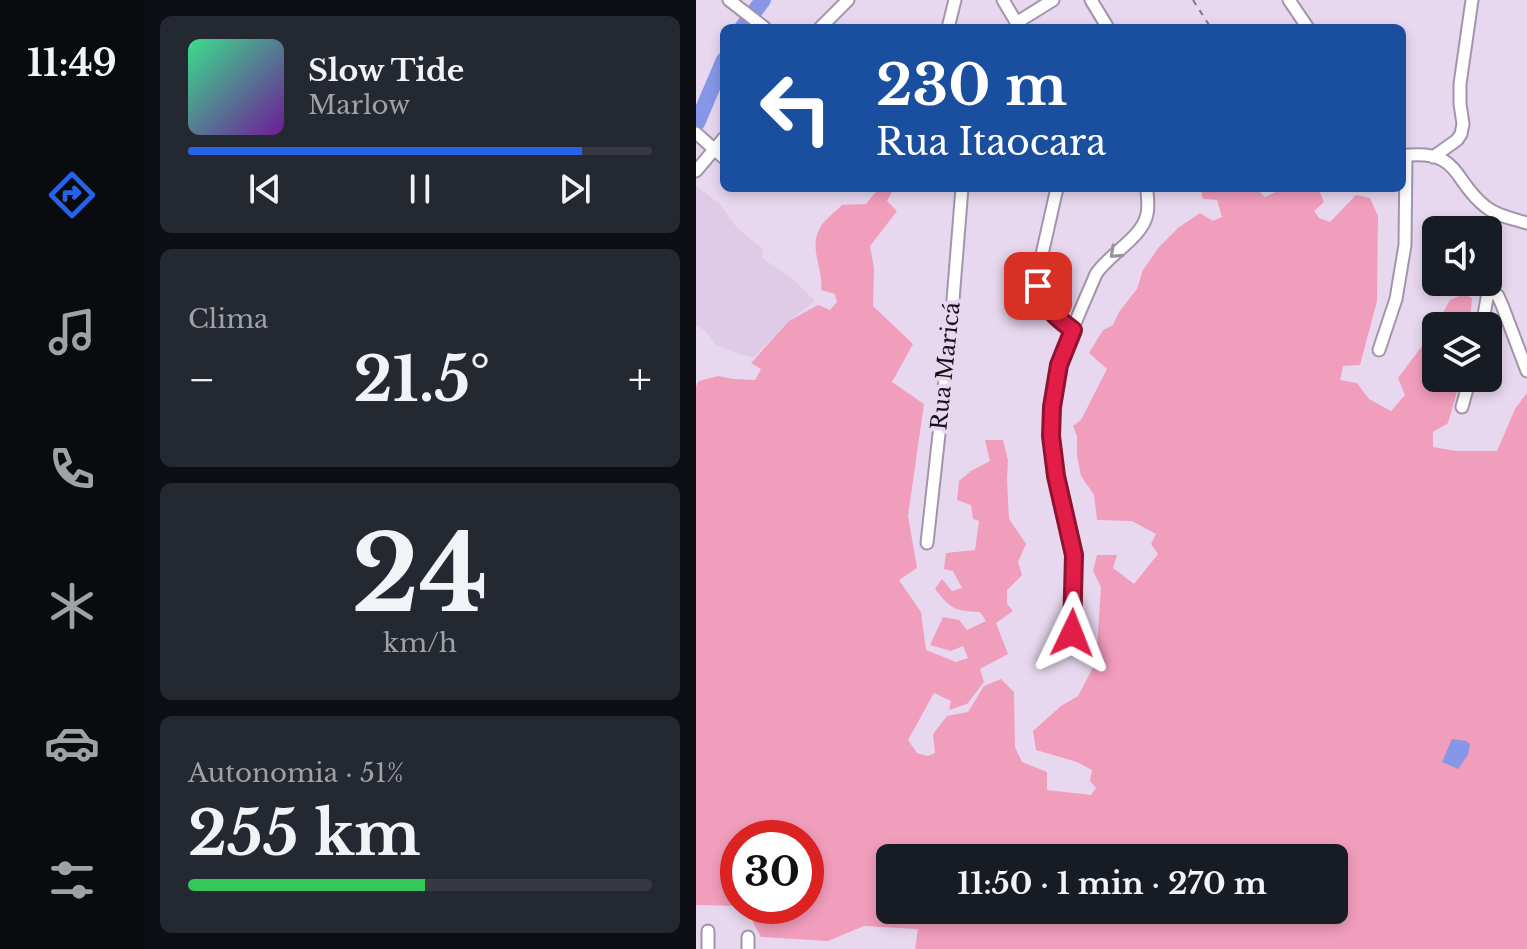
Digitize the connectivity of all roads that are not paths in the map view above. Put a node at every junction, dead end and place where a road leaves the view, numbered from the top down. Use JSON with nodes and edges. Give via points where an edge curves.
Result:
{"nodes":[{"id":1,"x":729,"y":0,"type":"edge"},
{"id":2,"x":848,"y":0,"type":"edge"},
{"id":3,"x":955,"y":0,"type":"edge"},
{"id":4,"x":1003,"y":0,"type":"edge"},
{"id":5,"x":1053,"y":0,"type":"edge"},
{"id":6,"x":1091,"y":0,"type":"edge"},
{"id":7,"x":1289,"y":0,"type":"edge"},
{"id":8,"x":1472,"y":0,"type":"edge"},
{"id":9,"x":760,"y":24,"type":"edge"},
{"id":10,"x":824,"y":24,"type":"edge"},
{"id":11,"x":949,"y":24,"type":"edge"},
{"id":12,"x":1017,"y":24,"type":"edge"},
{"id":13,"x":1021,"y":24,"type":"edge"},
{"id":14,"x":1106,"y":24,"type":"edge"},
{"id":15,"x":1305,"y":24,"type":"edge"},
{"id":16,"x":696,"y":133,"type":"edge"},
{"id":17,"x":720,"y":142,"type":"edge"},
{"id":18,"x":714,"y":149,"type":"junction"},
{"id":19,"x":720,"y":154,"type":"edge"},
{"id":20,"x":1406,"y":156,"type":"edge"},
{"id":21,"x":1433,"y":157,"type":"junction"},
{"id":22,"x":696,"y":171,"type":"edge"},
{"id":23,"x":962,"y":192,"type":"edge"},
{"id":24,"x":1056,"y":192,"type":"edge"},
{"id":25,"x":1147,"y":192,"type":"edge"},
{"id":26,"x":1404,"y":192,"type":"edge"},
{"id":27,"x":1527,"y":223,"type":"edge"},
{"id":28,"x":1484,"y":312,"type":"edge"},
{"id":29,"x":1073,"y":330,"type":"junction"},
{"id":30,"x":1379,"y":350,"type":"dead end"},
{"id":31,"x":1527,"y":371,"type":"edge"},
{"id":32,"x":1466,"y":392,"type":"edge"},
{"id":33,"x":1462,"y":407,"type":"dead end"},
{"id":34,"x":927,"y":543,"type":"dead end"},
{"id":35,"x":1072,"y":633,"type":"dead end"},
{"id":36,"x":708,"y":931,"type":"dead end"},
{"id":37,"x":708,"y":949,"type":"edge"}],
"edges":[{"from":1,"to":9,"type":"street"},
{"from":2,"to":10,"type":"street"},
{"from":3,"to":11,"type":"street"},
{"from":4,"to":12,"type":"street"},
{"from":5,"to":13,"type":"street"},
{"from":6,"to":14,"type":"street"},
{"from":7,"to":15,"type":"street"},
{"from":8,"to":21,"type":"street","via":[[1459,96],[1462,129],[1457,140]]},
{"from":16,"to":18,"type":"street"},
{"from":17,"to":18,"type":"street"},
{"from":18,"to":19,"type":"street"},
{"from":18,"to":22,"type":"street"},
{"from":20,"to":21,"type":"street"},
{"from":21,"to":27,"type":"street","via":[[1451,164],[1486,207]]},
{"from":23,"to":34,"type":"street","name":"Rua Maricá"},
{"from":24,"to":29,"type":"street","via":[[1038,286],[1050,311]]},
{"from":25,"to":29,"type":"street","one_way":true,"via":[[1143,226],[1101,267]]},
{"from":26,"to":30,"type":"street","via":[[1405,245],[1396,299]]},
{"from":28,"to":31,"type":"street","via":[[1487,298],[1494,293]]},
{"from":29,"to":35,"type":"street","via":[[1059,365],[1051,436],[1074,555]]},
{"from":32,"to":33,"type":"street"},
{"from":36,"to":37,"type":"street"}]}
